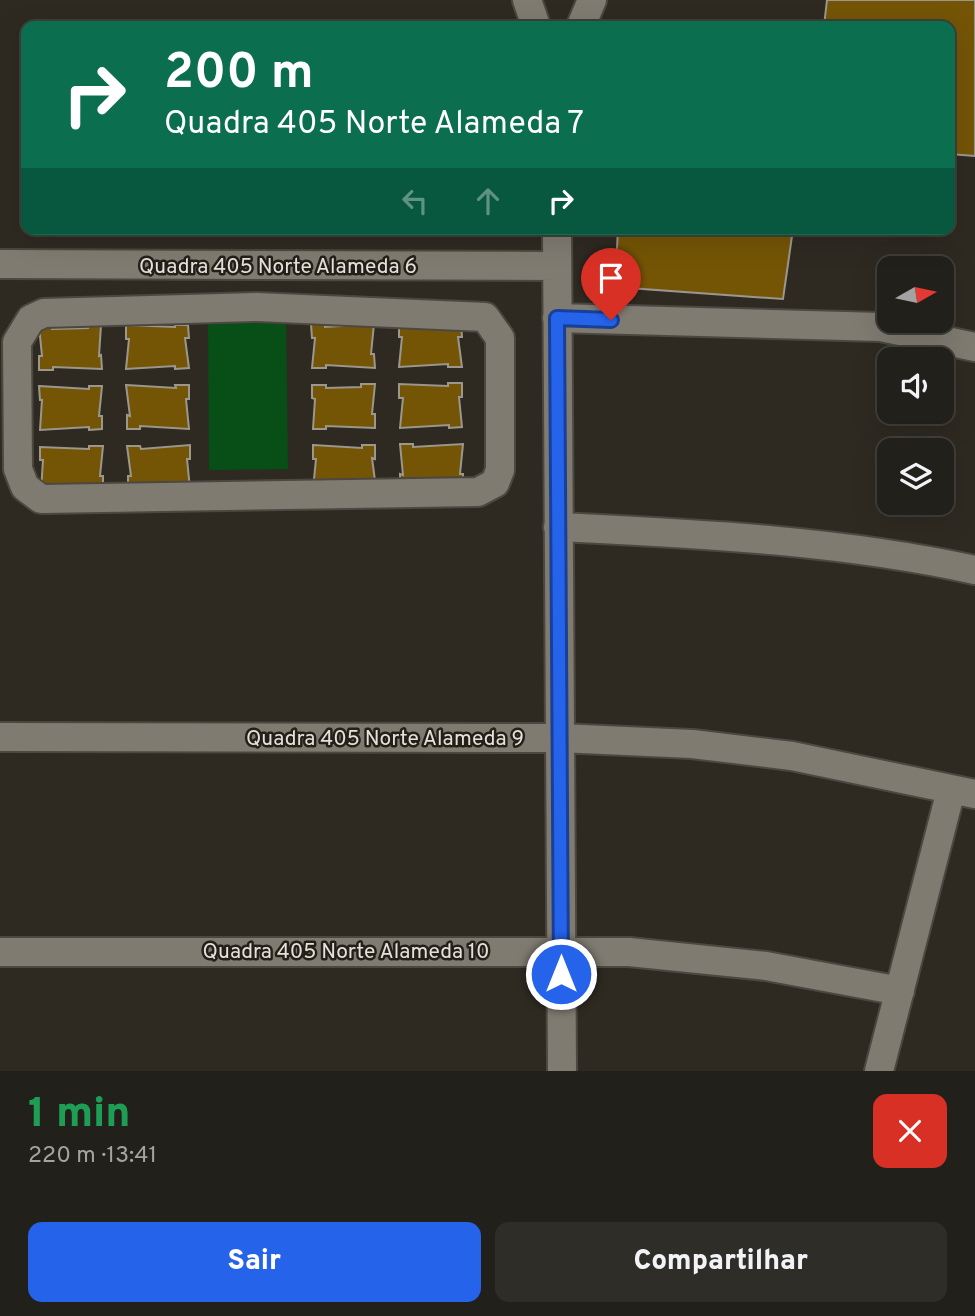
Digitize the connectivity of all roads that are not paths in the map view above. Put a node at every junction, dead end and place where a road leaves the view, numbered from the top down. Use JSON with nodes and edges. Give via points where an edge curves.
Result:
{"nodes":[{"id":1,"x":527,"y":0,"type":"edge"},
{"id":2,"x":592,"y":0,"type":"edge"},
{"id":3,"x":534,"y":21,"type":"edge"},
{"id":4,"x":582,"y":21,"type":"edge"},
{"id":5,"x":557,"y":235,"type":"edge"},
{"id":6,"x":0,"y":264,"type":"edge"},
{"id":7,"x":257,"y":266,"type":"junction"},
{"id":8,"x":556,"y":266,"type":"junction"},
{"id":9,"x":257,"y":307,"type":"junction"},
{"id":10,"x":557,"y":318,"type":"junction"},
{"id":11,"x":975,"y":347,"type":"edge"},
{"id":12,"x":558,"y":527,"type":"junction"},
{"id":13,"x":975,"y":570,"type":"edge"},
{"id":14,"x":0,"y":737,"type":"edge"},
{"id":15,"x":560,"y":738,"type":"junction"},
{"id":16,"x":963,"y":792,"type":"edge"},
{"id":17,"x":561,"y":950,"type":"junction"},
{"id":18,"x":0,"y":952,"type":"edge"},
{"id":19,"x":900,"y":990,"type":"junction"},
{"id":20,"x":562,"y":1071,"type":"edge"},
{"id":21,"x":879,"y":1071,"type":"edge"}],
"edges":[{"from":1,"to":3,"type":"street"},
{"from":2,"to":4,"type":"street"},
{"from":5,"to":8,"type":"street"},
{"from":6,"to":7,"type":"street","name":"Quadra 405 Norte Alameda 6"},
{"from":7,"to":8,"type":"street","name":"Quadra 405 Norte Alameda 6"},
{"from":7,"to":9,"type":"street"},
{"from":8,"to":10,"type":"street"},
{"from":9,"to":9,"type":"street","via":[[485,317],[500,338],[500,470],[495,483],[478,492],[174,499],[41,499],[25,487],[18,469],[17,342],[31,319],[44,313]]},
{"from":10,"to":11,"type":"street","via":[[881,327]]},
{"from":10,"to":12,"type":"street"},
{"from":12,"to":13,"type":"street","via":[[759,537]]},
{"from":12,"to":15,"type":"street"},
{"from":14,"to":15,"type":"street","name":"Quadra 405 Norte Alameda 9"},
{"from":15,"to":16,"type":"street","name":"Quadra 405 Norte Alameda 9","via":[[692,744],[792,756]]},
{"from":15,"to":17,"type":"street"},
{"from":16,"to":19,"type":"street"},
{"from":17,"to":18,"type":"street","name":"Quadra 405 Norte Alameda 10"},
{"from":17,"to":19,"type":"street","name":"Quadra 405 Norte Alameda 10","via":[[691,956]]},
{"from":17,"to":20,"type":"street"},
{"from":19,"to":21,"type":"street"}]}
